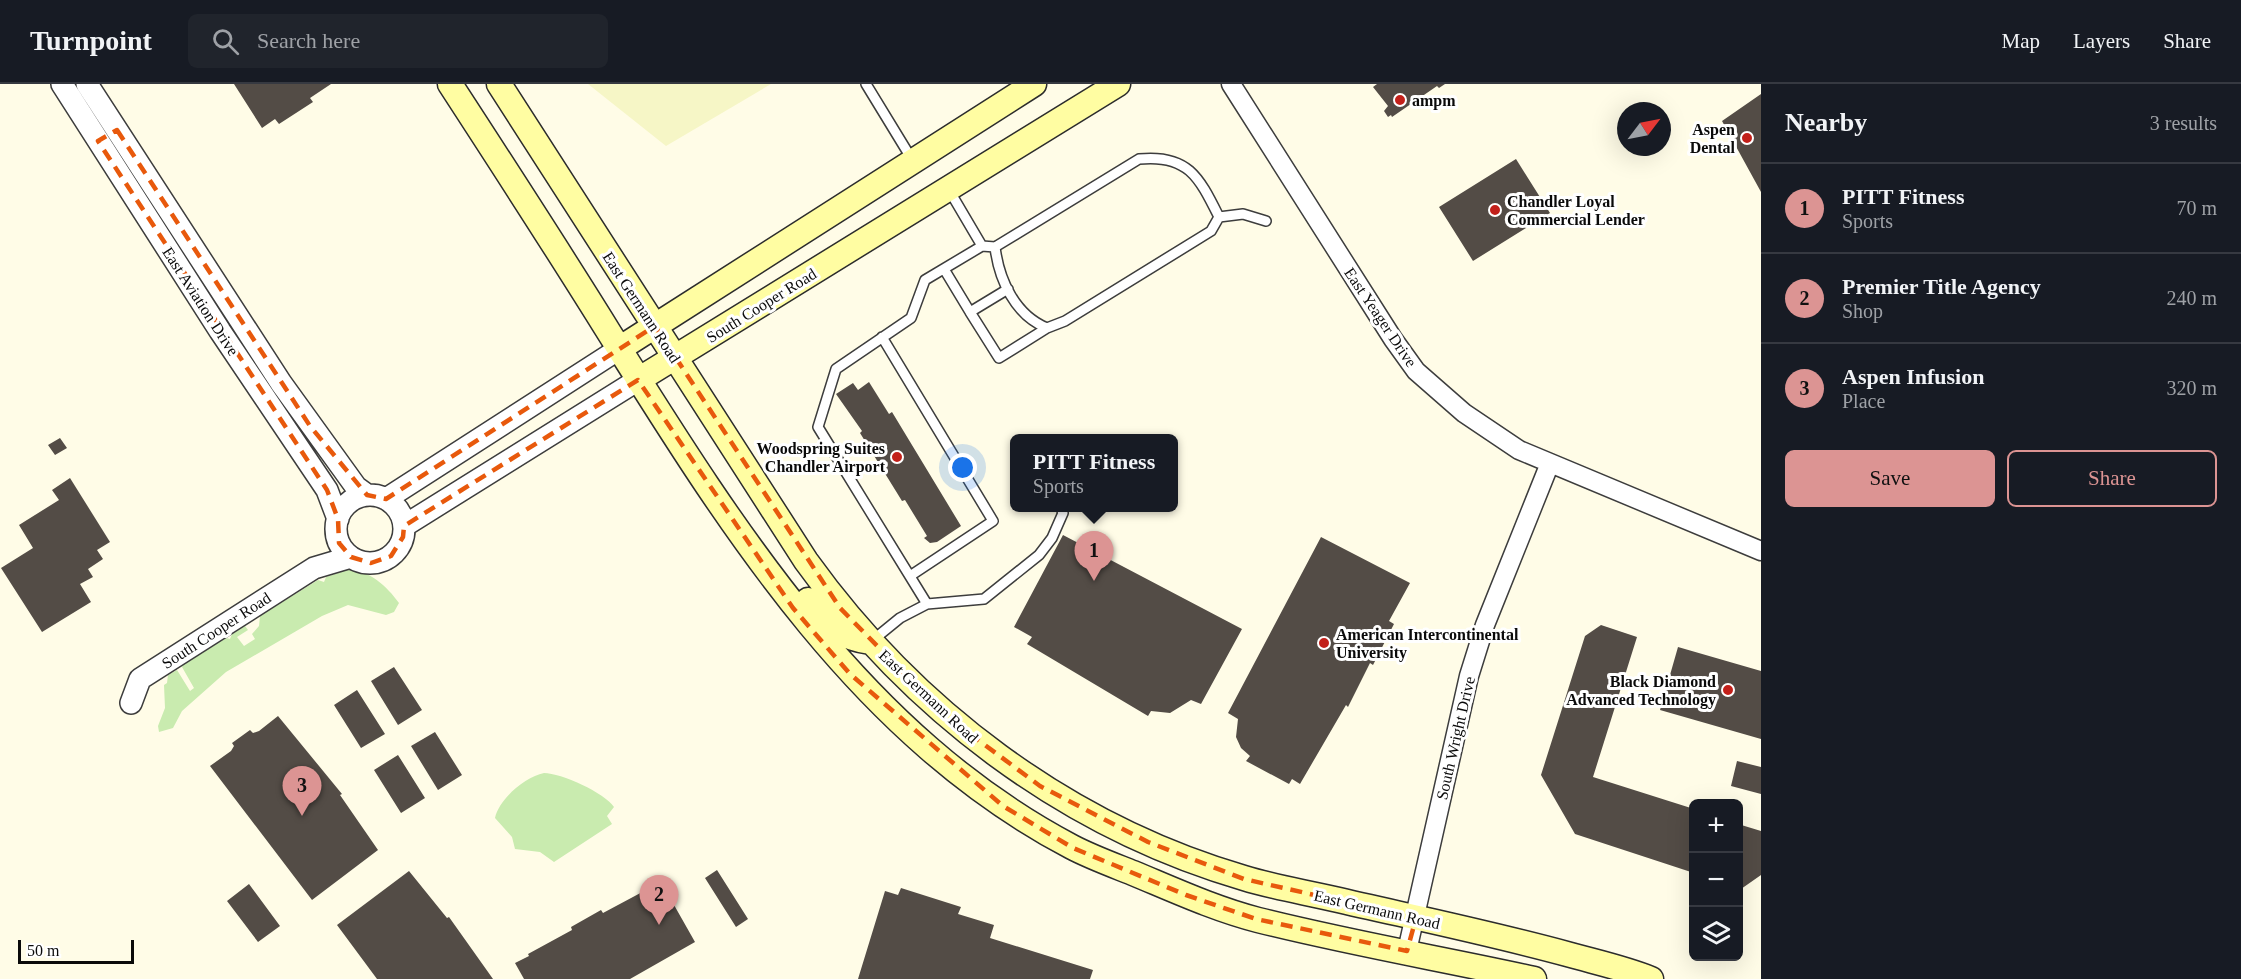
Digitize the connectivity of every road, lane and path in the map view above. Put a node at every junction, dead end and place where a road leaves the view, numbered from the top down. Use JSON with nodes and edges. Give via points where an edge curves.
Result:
{"nodes":[{"id":1,"x":62,"y":84,"type":"edge"},
{"id":2,"x":87,"y":84,"type":"edge"},
{"id":3,"x":450,"y":84,"type":"edge"},
{"id":4,"x":499,"y":84,"type":"edge"},
{"id":5,"x":866,"y":84,"type":"edge"},
{"id":6,"x":1034,"y":84,"type":"edge"},
{"id":7,"x":1118,"y":84,"type":"edge"},
{"id":8,"x":1231,"y":84,"type":"edge"},
{"id":9,"x":117,"y":130,"type":"junction"},
{"id":10,"x":98,"y":141,"type":"junction"},
{"id":11,"x":913,"y":161,"type":"junction"},
{"id":12,"x":949,"y":190,"type":"junction"},
{"id":13,"x":1219,"y":217,"type":"junction"},
{"id":14,"x":1266,"y":221,"type":"dead end"},
{"id":15,"x":982,"y":246,"type":"junction"},
{"id":16,"x":995,"y":247,"type":"junction"},
{"id":17,"x":944,"y":269,"type":"junction"},
{"id":18,"x":1008,"y":289,"type":"junction"},
{"id":19,"x":970,"y":312,"type":"junction"},
{"id":20,"x":655,"y":326,"type":"junction"},
{"id":21,"x":1047,"y":328,"type":"junction"},
{"id":22,"x":882,"y":337,"type":"junction"},
{"id":23,"x":619,"y":349,"type":"junction"},
{"id":24,"x":675,"y":358,"type":"junction"},
{"id":25,"x":638,"y":380,"type":"junction"},
{"id":26,"x":1550,"y":463,"type":"junction"},
{"id":27,"x":377,"y":497,"type":"junction"},
{"id":28,"x":1063,"y":512,"type":"edge"},
{"id":29,"x":404,"y":526,"type":"junction"},
{"id":30,"x":337,"y":527,"type":"junction"},
{"id":31,"x":1761,"y":551,"type":"edge"},
{"id":32,"x":351,"y":557,"type":"junction"},
{"id":33,"x":759,"y":563,"type":"junction"},
{"id":34,"x":314,"y":568,"type":"junction"},
{"id":35,"x":910,"y":576,"type":"junction"},
{"id":36,"x":927,"y":604,"type":"junction"},
{"id":37,"x":872,"y":642,"type":"junction"},
{"id":38,"x":131,"y":703,"type":"dead end"},
{"id":39,"x":1416,"y":918,"type":"junction"},
{"id":40,"x":1407,"y":951,"type":"junction"},
{"id":41,"x":1534,"y":979,"type":"edge"},
{"id":42,"x":1651,"y":979,"type":"edge"}],
"edges":[{"from":1,"to":10,"type":"street","name":"East Aviation Drive"},
{"from":2,"to":9,"type":"street","name":"East Aviation Drive"},
{"from":3,"to":23,"type":"main road","name":"East Germann Road"},
{"from":4,"to":20,"type":"main road","name":"East Germann Road"},
{"from":5,"to":11,"type":"lane"},
{"from":6,"to":11,"type":"main road","name":"South Cooper Road"},
{"from":7,"to":12,"type":"main road","name":"South Cooper Road"},
{"from":8,"to":26,"type":"street","name":"East Yeager Drive","via":[[1416,371],[1488,430],[1519,450]]},
{"from":9,"to":10,"type":"street"},
{"from":9,"to":27,"type":"street","name":"East Aviation Drive","via":[[310,426],[356,487]]},
{"from":10,"to":30,"type":"street","name":"East Aviation Drive","via":[[327,490]]},
{"from":11,"to":20,"type":"main road","name":"South Cooper Road"},
{"from":12,"to":15,"type":"lane"},
{"from":12,"to":24,"type":"main road","name":"South Cooper Road"},
{"from":13,"to":14,"type":"lane","via":[[1243,214]]},
{"from":13,"to":16,"type":"lane","via":[[1204,188],[1183,163],[1161,157],[1139,159]]},
{"from":13,"to":21,"type":"lane","via":[[1211,231],[1065,321]]},
{"from":15,"to":16,"type":"lane"},
{"from":15,"to":17,"type":"lane"},
{"from":16,"to":18,"type":"lane","via":[[998,273]]},
{"from":17,"to":19,"type":"lane"},
{"from":17,"to":22,"type":"lane","via":[[925,280],[911,318]]},
{"from":18,"to":19,"type":"lane"},
{"from":18,"to":21,"type":"lane","via":[[1023,314]]},
{"from":19,"to":21,"type":"lane","via":[[999,358]]},
{"from":20,"to":23,"type":"main road","name":"South Cooper Road"},
{"from":20,"to":24,"type":"main road","name":"East Germann Road"},
{"from":22,"to":35,"type":"lane","via":[[836,369],[818,428]]},
{"from":22,"to":35,"type":"lane","via":[[993,520]]},
{"from":23,"to":25,"type":"main road","name":"East Germann Road"},
{"from":23,"to":27,"type":"street","name":"South Cooper Road"},
{"from":24,"to":25,"type":"main road","name":"South Cooper Road"},
{"from":24,"to":37,"type":"main road","name":"East Germann Road","via":[[806,561],[840,608]]},
{"from":25,"to":29,"type":"street","name":"South Cooper Road"},
{"from":25,"to":33,"type":"main road","name":"East Germann Road"},
{"from":26,"to":31,"type":"street","name":"East Yeager Drive"},
{"from":26,"to":39,"type":"street","name":"South Wright Drive","via":[[1485,625],[1469,676]]},
{"from":27,"to":29,"type":"street","via":[[401,515]]},
{"from":27,"to":30,"type":"street","name":"South Cooper Road","via":[[349,503]]},
{"from":28,"to":36,"type":"lane","via":[[1052,538],[1039,555],[984,600]]},
{"from":29,"to":32,"type":"street","name":"South Cooper Road","via":[[403,537],[391,556],[371,563]]},
{"from":30,"to":32,"type":"street","via":[[339,543]]},
{"from":30,"to":34,"type":"street","name":"South Cooper Road"},
{"from":32,"to":34,"type":"street","name":"South Cooper Road"},
{"from":33,"to":37,"type":"main road","via":[[788,578],[835,630],[851,639]]},
{"from":33,"to":40,"type":"main road","name":"East Germann Road","via":[[850,674],[946,761],[1013,812],[1073,848],[1256,919]]},
{"from":34,"to":38,"type":"street","name":"South Cooper Road","via":[[140,679]]},
{"from":35,"to":36,"type":"lane"},
{"from":36,"to":37,"type":"lane","via":[[900,618]]},
{"from":37,"to":39,"type":"main road","name":"East Germann Road","via":[[946,716],[988,750],[1040,786],[1100,819],[1187,859],[1244,879]]},
{"from":39,"to":40,"type":"street","name":"South Wright Drive"},
{"from":39,"to":42,"type":"main road","name":"East Germann Road"},
{"from":40,"to":41,"type":"main road","name":"East Germann Road"}]}
